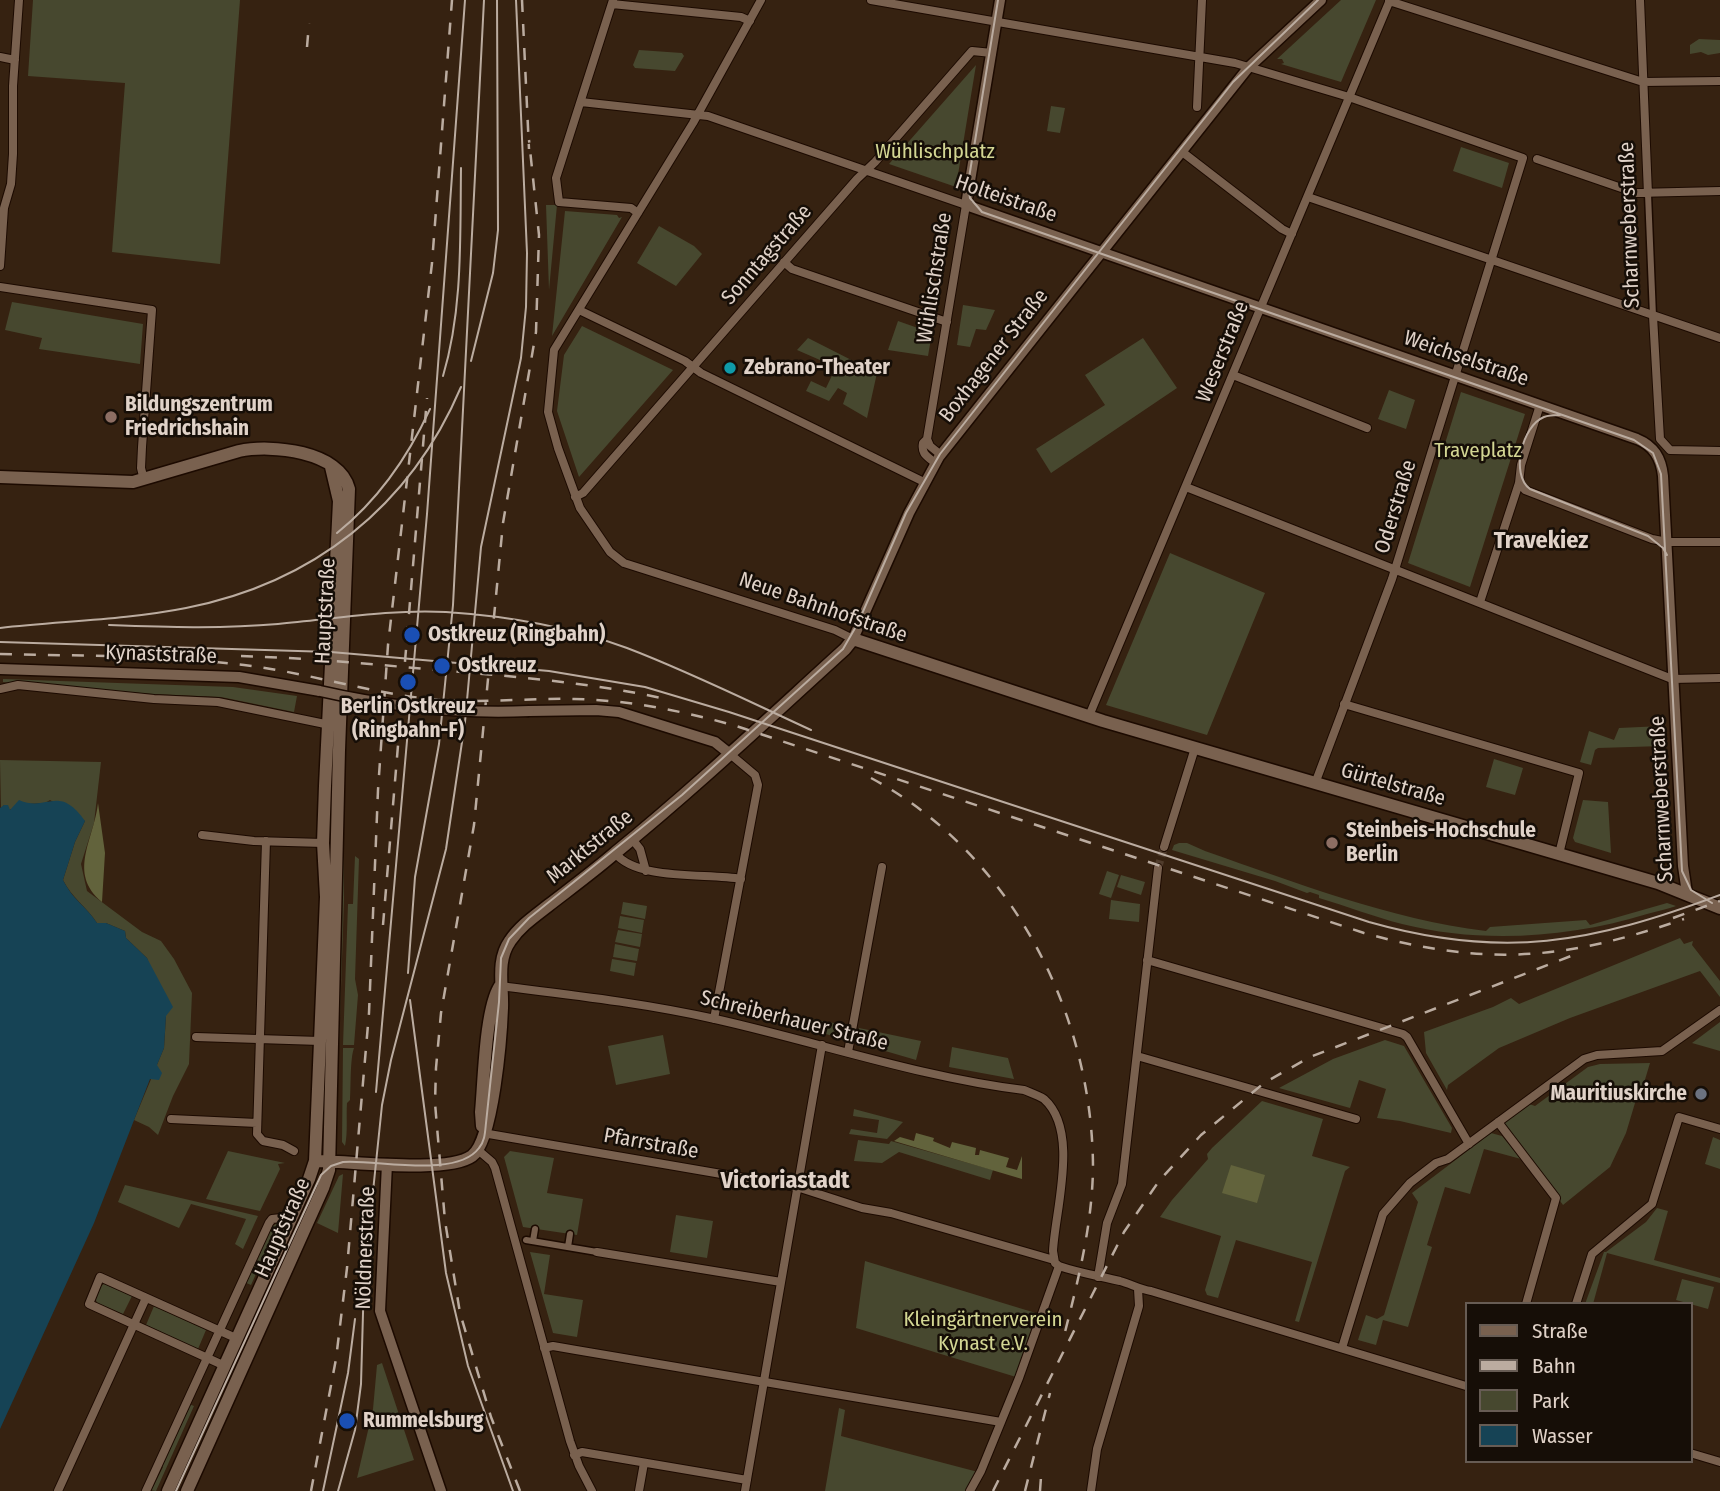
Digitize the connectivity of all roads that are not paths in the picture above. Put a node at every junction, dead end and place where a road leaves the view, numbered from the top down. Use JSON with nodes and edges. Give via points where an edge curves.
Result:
{"nodes":[{"id":1,"x":19,"y":0,"type":"edge"},
{"id":2,"x":761,"y":0,"type":"edge"},
{"id":3,"x":871,"y":0,"type":"edge"},
{"id":4,"x":1000,"y":0,"type":"edge"},
{"id":5,"x":1202,"y":0,"type":"edge"},
{"id":6,"x":1321,"y":0,"type":"edge"},
{"id":7,"x":1390,"y":0,"type":"edge"},
{"id":8,"x":1640,"y":0,"type":"edge"},
{"id":9,"x":612,"y":2,"type":"edge"},
{"id":10,"x":750,"y":21,"type":"junction"},
{"id":11,"x":996,"y":23,"type":"junction"},
{"id":12,"x":992,"y":54,"type":"junction"},
{"id":13,"x":0,"y":57,"type":"edge"},
{"id":14,"x":1199,"y":57,"type":"junction"},
{"id":15,"x":15,"y":60,"type":"junction"},
{"id":16,"x":1248,"y":68,"type":"junction"},
{"id":17,"x":1720,"y":81,"type":"edge"},
{"id":18,"x":1643,"y":82,"type":"junction"},
{"id":19,"x":1349,"y":97,"type":"junction"},
{"id":20,"x":581,"y":102,"type":"junction"},
{"id":21,"x":1197,"y":107,"type":"dead end"},
{"id":22,"x":698,"y":114,"type":"junction"},
{"id":23,"x":1181,"y":151,"type":"junction"},
{"id":24,"x":1537,"y":159,"type":"dead end"},
{"id":25,"x":865,"y":170,"type":"junction"},
{"id":26,"x":1720,"y":191,"type":"edge"},
{"id":27,"x":1648,"y":194,"type":"junction"},
{"id":28,"x":1308,"y":197,"type":"junction"},
{"id":29,"x":967,"y":205,"type":"junction"},
{"id":30,"x":638,"y":213,"type":"junction"},
{"id":31,"x":1292,"y":234,"type":"junction"},
{"id":32,"x":1101,"y":251,"type":"junction"},
{"id":33,"x":1491,"y":261,"type":"junction"},
{"id":34,"x":784,"y":262,"type":"junction"},
{"id":35,"x":0,"y":266,"type":"edge"},
{"id":36,"x":0,"y":287,"type":"edge"},
{"id":37,"x":1260,"y":308,"type":"junction"},
{"id":38,"x":579,"y":310,"type":"junction"},
{"id":39,"x":1653,"y":316,"type":"junction"},
{"id":40,"x":947,"y":321,"type":"junction"},
{"id":41,"x":1720,"y":338,"type":"edge"},
{"id":42,"x":692,"y":367,"type":"junction"},
{"id":43,"x":1233,"y":375,"type":"junction"},
{"id":44,"x":1455,"y":376,"type":"junction"},
{"id":45,"x":1540,"y":405,"type":"junction"},
{"id":46,"x":1367,"y":428,"type":"dead end"},
{"id":47,"x":1660,"y":449,"type":"junction"},
{"id":48,"x":1720,"y":451,"type":"edge"},
{"id":49,"x":938,"y":459,"type":"junction"},
{"id":50,"x":0,"y":477,"type":"edge"},
{"id":51,"x":144,"y":480,"type":"junction"},
{"id":52,"x":924,"y":482,"type":"junction"},
{"id":53,"x":1519,"y":483,"type":"junction"},
{"id":54,"x":1186,"y":487,"type":"junction"},
{"id":55,"x":575,"y":497,"type":"junction"},
{"id":56,"x":1667,"y":542,"type":"junction"},
{"id":57,"x":1720,"y":542,"type":"edge"},
{"id":58,"x":1395,"y":569,"type":"junction"},
{"id":59,"x":1480,"y":602,"type":"junction"},
{"id":60,"x":853,"y":639,"type":"junction"},
{"id":61,"x":0,"y":669,"type":"edge"},
{"id":62,"x":1720,"y":678,"type":"edge"},
{"id":63,"x":1674,"y":679,"type":"junction"},
{"id":64,"x":0,"y":689,"type":"edge"},
{"id":65,"x":1344,"y":704,"type":"junction"},
{"id":66,"x":1089,"y":716,"type":"junction"},
{"id":67,"x":334,"y":725,"type":"junction"},
{"id":68,"x":1195,"y":748,"type":"junction"},
{"id":69,"x":730,"y":754,"type":"junction"},
{"id":70,"x":1316,"y":781,"type":"junction"},
{"id":71,"x":202,"y":835,"type":"dead end"},
{"id":72,"x":632,"y":839,"type":"junction"},
{"id":73,"x":265,"y":841,"type":"junction"},
{"id":74,"x":323,"y":843,"type":"junction"},
{"id":75,"x":336,"y":843,"type":"junction"},
{"id":76,"x":1164,"y":847,"type":"tunnel mouth"},
{"id":77,"x":615,"y":853,"type":"junction"},
{"id":78,"x":1559,"y":854,"type":"junction"},
{"id":79,"x":882,"y":867,"type":"dead end"},
{"id":80,"x":1158,"y":868,"type":"tunnel mouth"},
{"id":81,"x":646,"y":871,"type":"junction"},
{"id":82,"x":741,"y":879,"type":"junction"},
{"id":83,"x":1687,"y":893,"type":"junction"},
{"id":84,"x":1720,"y":899,"type":"edge"},
{"id":85,"x":1720,"y":908,"type":"edge"},
{"id":86,"x":1147,"y":960,"type":"junction"},
{"id":87,"x":500,"y":986,"type":"junction"},
{"id":88,"x":1720,"y":1010,"type":"edge"},
{"id":89,"x":715,"y":1018,"type":"junction"},
{"id":90,"x":196,"y":1037,"type":"dead end"},
{"id":91,"x":260,"y":1039,"type":"junction"},
{"id":92,"x":320,"y":1041,"type":"junction"},
{"id":93,"x":821,"y":1045,"type":"junction"},
{"id":94,"x":848,"y":1052,"type":"junction"},
{"id":95,"x":1137,"y":1056,"type":"junction"},
{"id":96,"x":171,"y":1119,"type":"dead end"},
{"id":97,"x":1356,"y":1119,"type":"dead end"},
{"id":98,"x":1498,"y":1122,"type":"junction"},
{"id":99,"x":257,"y":1123,"type":"junction"},
{"id":100,"x":1720,"y":1129,"type":"edge"},
{"id":101,"x":483,"y":1133,"type":"junction"},
{"id":102,"x":1469,"y":1143,"type":"junction"},
{"id":103,"x":478,"y":1150,"type":"junction"},
{"id":104,"x":294,"y":1151,"type":"dead end"},
{"id":105,"x":315,"y":1161,"type":"junction"},
{"id":106,"x":329,"y":1161,"type":"junction"},
{"id":107,"x":387,"y":1164,"type":"junction"},
{"id":108,"x":797,"y":1187,"type":"junction"},
{"id":109,"x":291,"y":1217,"type":"junction"},
{"id":110,"x":535,"y":1229,"type":"dead end"},
{"id":111,"x":570,"y":1234,"type":"dead end"},
{"id":112,"x":568,"y":1247,"type":"junction"},
{"id":113,"x":597,"y":1252,"type":"joint"},
{"id":114,"x":1057,"y":1263,"type":"junction"},
{"id":115,"x":1098,"y":1277,"type":"junction"},
{"id":116,"x":780,"y":1282,"type":"junction"},
{"id":117,"x":1138,"y":1289,"type":"junction"},
{"id":118,"x":146,"y":1298,"type":"junction"},
{"id":119,"x":1527,"y":1302,"type":"edge"},
{"id":120,"x":1577,"y":1302,"type":"edge"},
{"id":121,"x":134,"y":1325,"type":"junction"},
{"id":122,"x":219,"y":1330,"type":"junction"},
{"id":123,"x":237,"y":1339,"type":"junction"},
{"id":124,"x":544,"y":1348,"type":"junction"},
{"id":125,"x":1342,"y":1348,"type":"junction"},
{"id":126,"x":207,"y":1357,"type":"junction"},
{"id":127,"x":225,"y":1366,"type":"junction"},
{"id":128,"x":764,"y":1381,"type":"junction"},
{"id":129,"x":1464,"y":1385,"type":"edge"},
{"id":130,"x":1001,"y":1422,"type":"junction"},
{"id":131,"x":1692,"y":1454,"type":"edge"},
{"id":132,"x":574,"y":1455,"type":"junction"},
{"id":133,"x":1720,"y":1462,"type":"edge"},
{"id":134,"x":644,"y":1463,"type":"junction"},
{"id":135,"x":747,"y":1480,"type":"junction"},
{"id":136,"x":58,"y":1491,"type":"edge"},
{"id":137,"x":146,"y":1491,"type":"edge"},
{"id":138,"x":168,"y":1491,"type":"edge"},
{"id":139,"x":187,"y":1491,"type":"edge"},
{"id":140,"x":441,"y":1491,"type":"edge"},
{"id":141,"x":592,"y":1491,"type":"edge"},
{"id":142,"x":639,"y":1491,"type":"edge"},
{"id":143,"x":745,"y":1491,"type":"edge"},
{"id":144,"x":971,"y":1491,"type":"edge"},
{"id":145,"x":1091,"y":1491,"type":"edge"}],
"edges":[{"from":1,"to":15,"type":"street"},
{"from":2,"to":10,"type":"street","name":"Neue Bahnhofstraße"},
{"from":3,"to":11,"type":"street"},
{"from":4,"to":11,"type":"street","name":"Wühlischstraße"},
{"from":5,"to":14,"type":"street"},
{"from":6,"to":16,"type":"street","name":"Boxhagener Straße"},
{"from":7,"to":18,"type":"street"},
{"from":7,"to":19,"type":"street","name":"Weserstraße"},
{"from":8,"to":18,"type":"street","name":"Scharnweberstraße"},
{"from":9,"to":10,"type":"street","via":[[741,16]]},
{"from":9,"to":20,"type":"street"},
{"from":10,"to":22,"type":"street","name":"Neue Bahnhofstraße"},
{"from":11,"to":12,"type":"street","name":"Wühlischstraße"},
{"from":11,"to":14,"type":"street"},
{"from":12,"to":25,"type":"street","name":"Sonntagstraße","via":[[972,51]]},
{"from":12,"to":29,"type":"street","name":"Wühlischstraße"},
{"from":13,"to":15,"type":"street"},
{"from":14,"to":16,"type":"street"},
{"from":14,"to":21,"type":"street"},
{"from":15,"to":35,"type":"street","via":[[11,184],[4,208]]},
{"from":16,"to":19,"type":"street"},
{"from":16,"to":23,"type":"street","name":"Boxhagener Straße"},
{"from":17,"to":18,"type":"street"},
{"from":18,"to":27,"type":"street","name":"Scharnweberstraße"},
{"from":19,"to":28,"type":"street","name":"Weserstraße"},
{"from":19,"to":33,"type":"street","name":"Oderstraße","via":[[1523,158]]},
{"from":20,"to":22,"type":"street","name":"Holteistraße"},
{"from":20,"to":30,"type":"street","via":[[556,178],[559,202],[631,208]]},
{"from":22,"to":25,"type":"street","name":"Holteistraße"},
{"from":22,"to":30,"type":"street","name":"Neue Bahnhofstraße"},
{"from":23,"to":31,"type":"street"},
{"from":23,"to":32,"type":"street","name":"Boxhagener Straße"},
{"from":24,"to":27,"type":"street"},
{"from":25,"to":29,"type":"street","name":"Holteistraße"},
{"from":25,"to":34,"type":"street","name":"Sonntagstraße"},
{"from":26,"to":27,"type":"street"},
{"from":27,"to":39,"type":"street","name":"Scharnweberstraße"},
{"from":28,"to":31,"type":"street","name":"Weserstraße"},
{"from":28,"to":33,"type":"street"},
{"from":29,"to":32,"type":"street","name":"Holteistraße"},
{"from":29,"to":40,"type":"street","name":"Wühlischstraße"},
{"from":30,"to":38,"type":"street","name":"Neue Bahnhofstraße"},
{"from":31,"to":37,"type":"street","name":"Weserstraße"},
{"from":32,"to":37,"type":"street","name":"Holteistraße"},
{"from":32,"to":49,"type":"street","name":"Boxhagener Straße"},
{"from":33,"to":39,"type":"street"},
{"from":33,"to":44,"type":"street","name":"Oderstraße"},
{"from":34,"to":40,"type":"street","via":[[792,269]]},
{"from":34,"to":42,"type":"street","name":"Sonntagstraße"},
{"from":36,"to":51,"type":"street","via":[[152,310],[141,468]]},
{"from":37,"to":43,"type":"street","name":"Weserstraße"},
{"from":37,"to":44,"type":"street","name":"Weichselstraße"},
{"from":38,"to":42,"type":"street"},
{"from":38,"to":55,"type":"street","name":"Neue Bahnhofstraße","via":[[554,350],[548,412]]},
{"from":39,"to":41,"type":"street"},
{"from":39,"to":47,"type":"street","name":"Scharnweberstraße"},
{"from":40,"to":49,"type":"street","name":"Wühlischstraße","via":[[922,452]]},
{"from":42,"to":52,"type":"street"},
{"from":42,"to":55,"type":"street","name":"Sonntagstraße"},
{"from":43,"to":46,"type":"street"},
{"from":43,"to":54,"type":"street","name":"Weserstraße"},
{"from":44,"to":45,"type":"street","name":"Weichselstraße"},
{"from":44,"to":58,"type":"street","name":"Oderstraße"},
{"from":45,"to":47,"type":"street","name":"Weichselstraße"},
{"from":45,"to":53,"type":"street"},
{"from":47,"to":48,"type":"street","name":"Weichselstraße"},
{"from":47,"to":56,"type":"street","name":"Scharnweberstraße"},
{"from":49,"to":52,"type":"street","name":"Boxhagener Straße"},
{"from":50,"to":51,"type":"main road"},
{"from":51,"to":67,"type":"main road","name":"Hauptstraße","via":[[251,449],[303,453],[346,479],[349,496]]},
{"from":52,"to":60,"type":"street","name":"Boxhagener Straße"},
{"from":53,"to":56,"type":"street","via":[[1525,490]]},
{"from":53,"to":59,"type":"street"},
{"from":54,"to":58,"type":"street"},
{"from":54,"to":66,"type":"street","name":"Weserstraße"},
{"from":55,"to":60,"type":"street","name":"Neue Bahnhofstraße","via":[[618,560]]},
{"from":56,"to":57,"type":"street"},
{"from":56,"to":63,"type":"street","name":"Scharnweberstraße"},
{"from":58,"to":59,"type":"street"},
{"from":58,"to":65,"type":"street","name":"Oderstraße"},
{"from":59,"to":63,"type":"street"},
{"from":60,"to":66,"type":"main road","name":"Neue Bahnhofstraße"},
{"from":60,"to":69,"type":"main road","name":"Boxhagener Straße"},
{"from":61,"to":69,"type":"street","name":"Kynaststraße","bridge":true,"via":[[239,677],[380,704],[461,712],[620,712],[715,742]]},
{"from":62,"to":63,"type":"street"},
{"from":63,"to":83,"type":"street","name":"Scharnweberstraße"},
{"from":64,"to":67,"type":"street","via":[[18,685],[218,702]]},
{"from":65,"to":70,"type":"street","name":"Oderstraße"},
{"from":65,"to":78,"type":"street","via":[[1579,773]]},
{"from":66,"to":68,"type":"main road","name":"Gürtelstraße"},
{"from":67,"to":74,"type":"main road","name":"Hauptstraße"},
{"from":67,"to":75,"type":"main road","name":"Hauptstraße"},
{"from":68,"to":70,"type":"main road","name":"Gürtelstraße"},
{"from":68,"to":76,"type":"street"},
{"from":69,"to":72,"type":"main road","name":"Marktstraße"},
{"from":69,"to":82,"type":"street","via":[[757,779]]},
{"from":70,"to":78,"type":"main road","name":"Gürtelstraße"},
{"from":71,"to":73,"type":"street"},
{"from":72,"to":77,"type":"main road","name":"Marktstraße"},
{"from":72,"to":81,"type":"street"},
{"from":73,"to":74,"type":"street"},
{"from":73,"to":91,"type":"street"},
{"from":74,"to":75,"type":"main road"},
{"from":74,"to":92,"type":"main road","name":"Hauptstraße","via":[[326,897]]},
{"from":75,"to":106,"type":"main road","name":"Hauptstraße"},
{"from":77,"to":81,"type":"street","via":[[622,862]]},
{"from":77,"to":87,"type":"main road","name":"Marktstraße","via":[[514,935],[504,953]]},
{"from":78,"to":83,"type":"main road","name":"Gürtelstraße"},
{"from":79,"to":94,"type":"street"},
{"from":80,"to":86,"type":"street"},
{"from":81,"to":82,"type":"street"},
{"from":82,"to":89,"type":"street"},
{"from":83,"to":84,"type":"main road","name":"Gürtelstraße"},
{"from":83,"to":85,"type":"main road","name":"Gürtelstraße"},
{"from":86,"to":95,"type":"street"},
{"from":86,"to":102,"type":"street","via":[[1403,1034]]},
{"from":87,"to":89,"type":"street","name":"Schreiberhauer Straße"},
{"from":87,"to":101,"type":"main road","name":"Marktstraße","via":[[496,1072]]},
{"from":88,"to":98,"type":"street","via":[[1662,1051],[1588,1057]]},
{"from":89,"to":93,"type":"street","name":"Schreiberhauer Straße"},
{"from":90,"to":91,"type":"street"},
{"from":91,"to":92,"type":"street"},
{"from":91,"to":99,"type":"street"},
{"from":92,"to":105,"type":"main road","name":"Hauptstraße"},
{"from":93,"to":94,"type":"street","name":"Schreiberhauer Straße"},
{"from":93,"to":108,"type":"street"},
{"from":94,"to":114,"type":"street","name":"Schreiberhauer Straße","via":[[1043,1098],[1060,1127],[1063,1161],[1054,1243]]},
{"from":95,"to":97,"type":"street"},
{"from":95,"to":115,"type":"street","via":[[1122,1184],[1107,1223]]},
{"from":96,"to":99,"type":"street"},
{"from":98,"to":102,"type":"street"},
{"from":98,"to":119,"type":"street","via":[[1557,1202]]},
{"from":99,"to":104,"type":"street","via":[[263,1141]]},
{"from":100,"to":120,"type":"street","via":[[1679,1117],[1652,1204],[1592,1254]]},
{"from":101,"to":103,"type":"main road","name":"Marktstraße"},
{"from":101,"to":108,"type":"street","name":"Pfarrstraße"},
{"from":102,"to":125,"type":"street","via":[[1410,1184],[1383,1214]]},
{"from":103,"to":107,"type":"main road","via":[[456,1162]]},
{"from":103,"to":124,"type":"street","via":[[495,1168]]},
{"from":105,"to":106,"type":"main road"},
{"from":105,"to":109,"type":"main road","name":"Hauptstraße"},
{"from":106,"to":107,"type":"main road"},
{"from":106,"to":139,"type":"main road","name":"Hauptstraße","via":[[323,1188]]},
{"from":107,"to":140,"type":"street","name":"Nöldnerstraße","via":[[380,1311]]},
{"from":108,"to":114,"type":"street","name":"Pfarrstraße"},
{"from":108,"to":116,"type":"street"},
{"from":109,"to":122,"type":"street","name":"Hauptstraße","via":[[272,1219]]},
{"from":109,"to":123,"type":"main road","name":"Hauptstraße"},
{"from":110,"to":112,"type":"street","via":[[530,1241]]},
{"from":111,"to":112,"type":"street"},
{"from":112,"to":113,"type":"street"},
{"from":113,"to":116,"type":"street"},
{"from":114,"to":115,"type":"street","name":"Pfarrstraße"},
{"from":114,"to":130,"type":"street"},
{"from":115,"to":117,"type":"street","name":"Pfarrstraße"},
{"from":116,"to":128,"type":"street"},
{"from":117,"to":125,"type":"street","name":"Pfarrstraße"},
{"from":117,"to":145,"type":"street","via":[[1139,1306],[1097,1449]]},
{"from":118,"to":121,"type":"street"},
{"from":118,"to":121,"type":"street","via":[[100,1277],[89,1304]]},
{"from":118,"to":122,"type":"street"},
{"from":121,"to":126,"type":"street"},
{"from":121,"to":136,"type":"street"},
{"from":122,"to":123,"type":"street"},
{"from":122,"to":126,"type":"street","name":"Hauptstraße"},
{"from":123,"to":127,"type":"main road","name":"Hauptstraße"},
{"from":124,"to":128,"type":"street"},
{"from":124,"to":132,"type":"street"},
{"from":125,"to":129,"type":"street","name":"Pfarrstraße"},
{"from":126,"to":127,"type":"street"},
{"from":126,"to":137,"type":"street","name":"Hauptstraße"},
{"from":127,"to":138,"type":"main road","name":"Hauptstraße"},
{"from":128,"to":130,"type":"street"},
{"from":128,"to":135,"type":"street"},
{"from":130,"to":144,"type":"street"},
{"from":131,"to":133,"type":"street"},
{"from":132,"to":134,"type":"street","via":[[582,1452]]},
{"from":132,"to":141,"type":"street"},
{"from":134,"to":135,"type":"street"},
{"from":134,"to":142,"type":"street"},
{"from":135,"to":143,"type":"street"}]}
